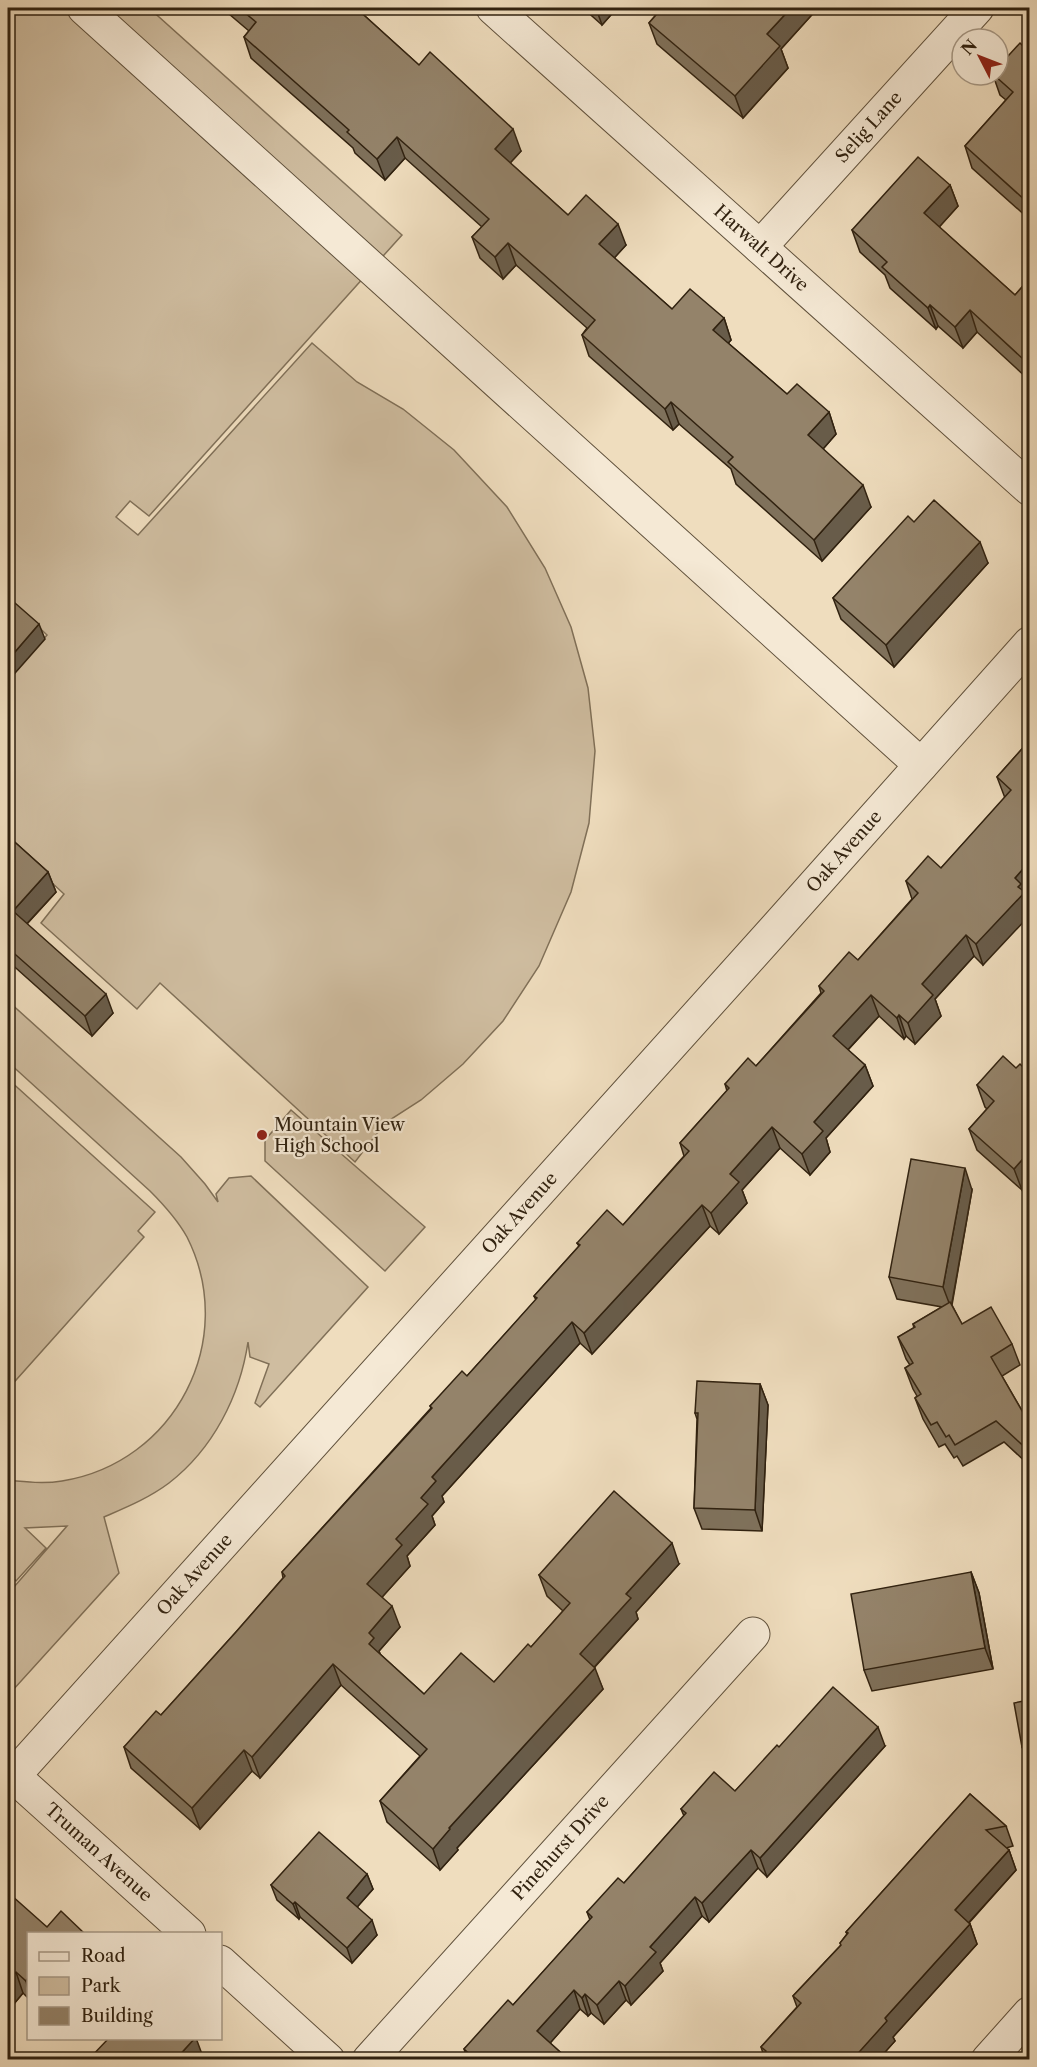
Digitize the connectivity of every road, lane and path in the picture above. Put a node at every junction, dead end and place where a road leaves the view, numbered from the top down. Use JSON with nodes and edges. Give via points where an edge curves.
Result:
{"nodes":[{"id":1,"x":84,"y":8,"type":"edge"},
{"id":2,"x":493,"y":8,"type":"edge"},
{"id":3,"x":977,"y":8,"type":"edge"},
{"id":4,"x":760,"y":247,"type":"junction"},
{"id":5,"x":1029,"y":489,"type":"edge"},
{"id":6,"x":1029,"y":643,"type":"edge"},
{"id":7,"x":921,"y":765,"type":"junction"},
{"id":8,"x":753,"y":1634,"type":"dead end"},
{"id":9,"x":9,"y":1777,"type":"edge"},
{"id":10,"x":187,"y":1932,"type":"edge"},
{"id":11,"x":222,"y":1964,"type":"edge"},
{"id":12,"x":1029,"y":2013,"type":"edge"},
{"id":13,"x":328,"y":2060,"type":"edge"},
{"id":14,"x":369,"y":2060,"type":"edge"},
{"id":15,"x":988,"y":2060,"type":"edge"}],
"edges":[{"from":1,"to":7,"type":"street"},
{"from":2,"to":4,"type":"street","name":"Harwalt Drive"},
{"from":3,"to":4,"type":"street","name":"Selig Lane"},
{"from":4,"to":5,"type":"street","name":"Harwalt Drive"},
{"from":6,"to":7,"type":"street","name":"Oak Avenue"},
{"from":7,"to":9,"type":"street","name":"Oak Avenue"},
{"from":8,"to":14,"type":"street","name":"Pinehurst Drive"},
{"from":9,"to":10,"type":"street","name":"Truman Avenue"},
{"from":11,"to":13,"type":"street"},
{"from":12,"to":15,"type":"street"}]}
